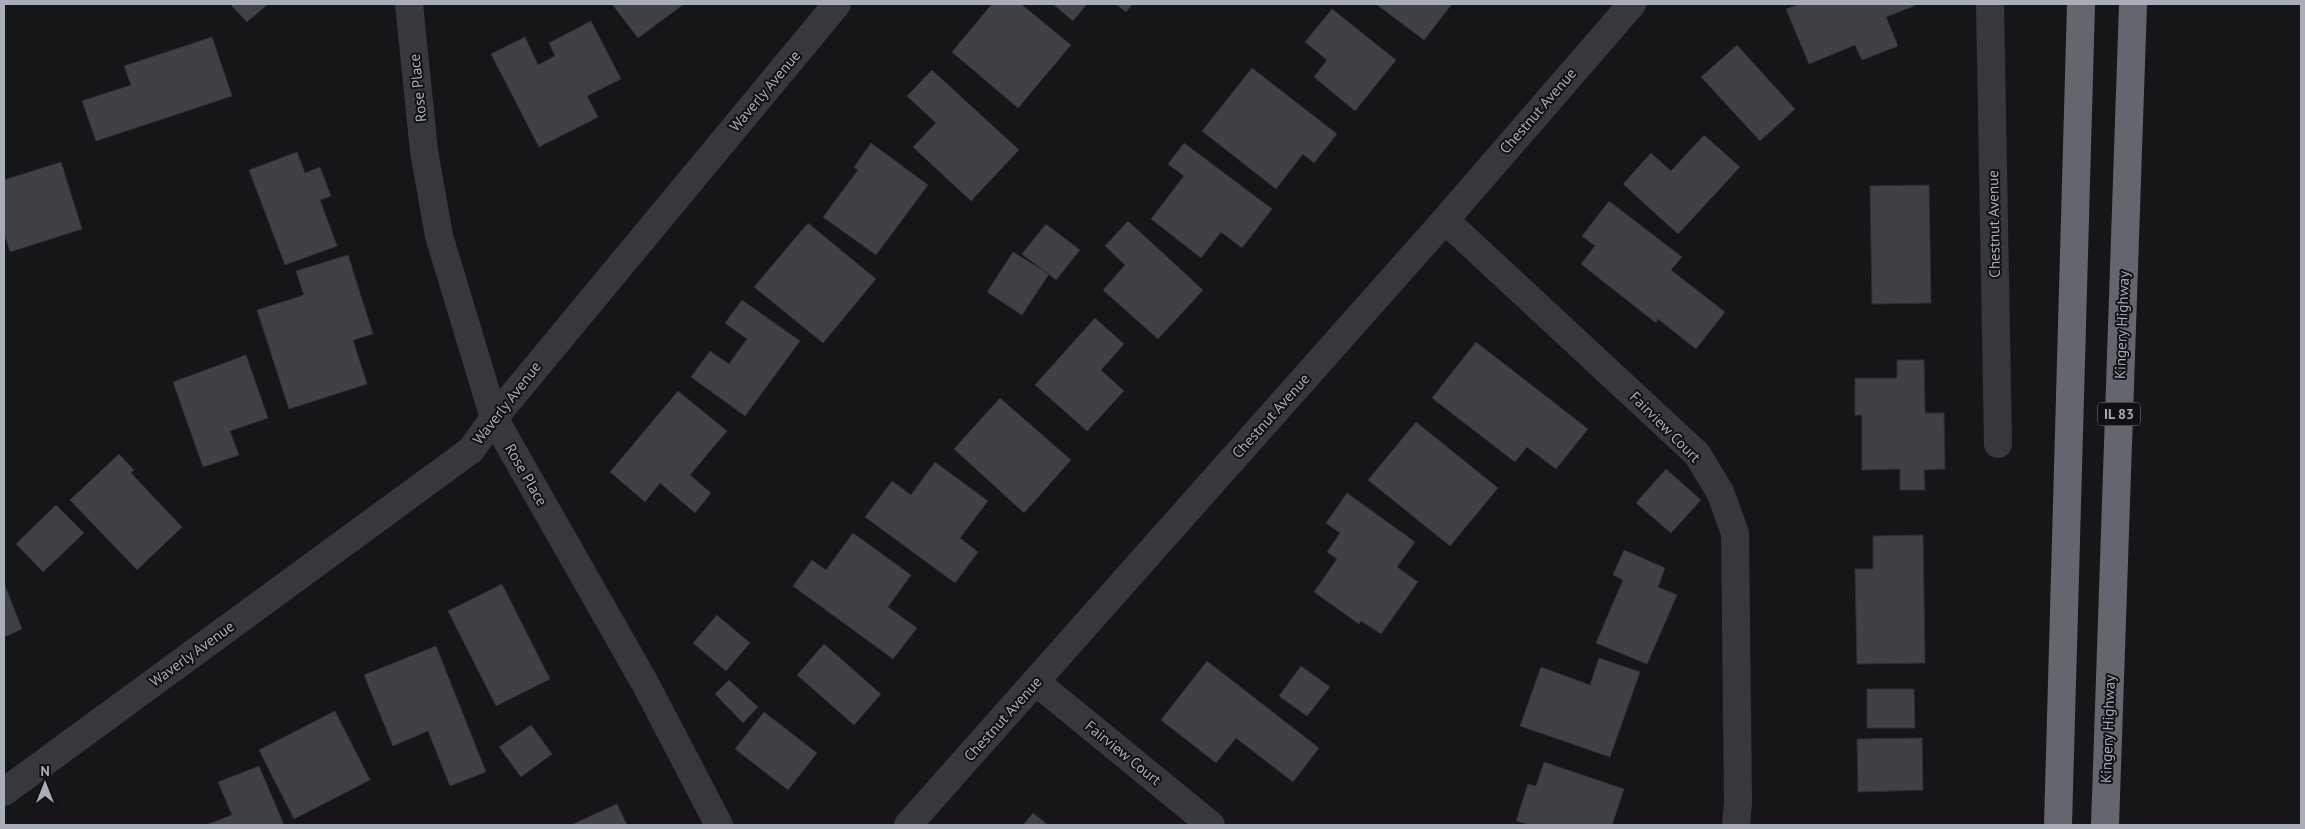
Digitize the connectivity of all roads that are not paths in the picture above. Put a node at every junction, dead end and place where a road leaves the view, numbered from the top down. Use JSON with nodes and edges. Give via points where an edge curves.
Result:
{"nodes":[{"id":1,"x":409,"y":4,"type":"edge"},
{"id":2,"x":837,"y":4,"type":"edge"},
{"id":3,"x":1632,"y":4,"type":"edge"},
{"id":4,"x":1990,"y":4,"type":"edge"},
{"id":5,"x":2081,"y":4,"type":"edge"},
{"id":6,"x":2133,"y":4,"type":"edge"},
{"id":7,"x":1445,"y":220,"type":"junction"},
{"id":8,"x":494,"y":418,"type":"junction"},
{"id":9,"x":1998,"y":444,"type":"dead end"},
{"id":10,"x":1036,"y":682,"type":"junction"},
{"id":11,"x":4,"y":792,"type":"edge"},
{"id":12,"x":719,"y":825,"type":"edge"},
{"id":13,"x":908,"y":825,"type":"edge"},
{"id":14,"x":1210,"y":825,"type":"edge"},
{"id":15,"x":1736,"y":825,"type":"edge"},
{"id":16,"x":2058,"y":825,"type":"edge"},
{"id":17,"x":2105,"y":825,"type":"edge"}],
"edges":[{"from":1,"to":8,"type":"street","name":"Rose Place","via":[[424,151],[439,236]]},
{"from":2,"to":8,"type":"street","name":"Waverly Avenue"},
{"from":3,"to":7,"type":"street","name":"Chestnut Avenue"},
{"from":4,"to":9,"type":"street","name":"Chestnut Avenue"},
{"from":5,"to":16,"type":"highway"},
{"from":6,"to":17,"type":"highway","name":"Kingery Highway","number":"IL 83"},
{"from":7,"to":10,"type":"street","name":"Chestnut Avenue"},
{"from":7,"to":15,"type":"street","name":"Fairview Court","via":[[1697,454],[1720,492],[1735,533]]},
{"from":8,"to":11,"type":"street","name":"Waverly Avenue","via":[[471,450]]},
{"from":8,"to":12,"type":"street","name":"Rose Place","via":[[646,685]]},
{"from":10,"to":13,"type":"street","name":"Chestnut Avenue"},
{"from":10,"to":14,"type":"street","name":"Fairview Court"}]}
